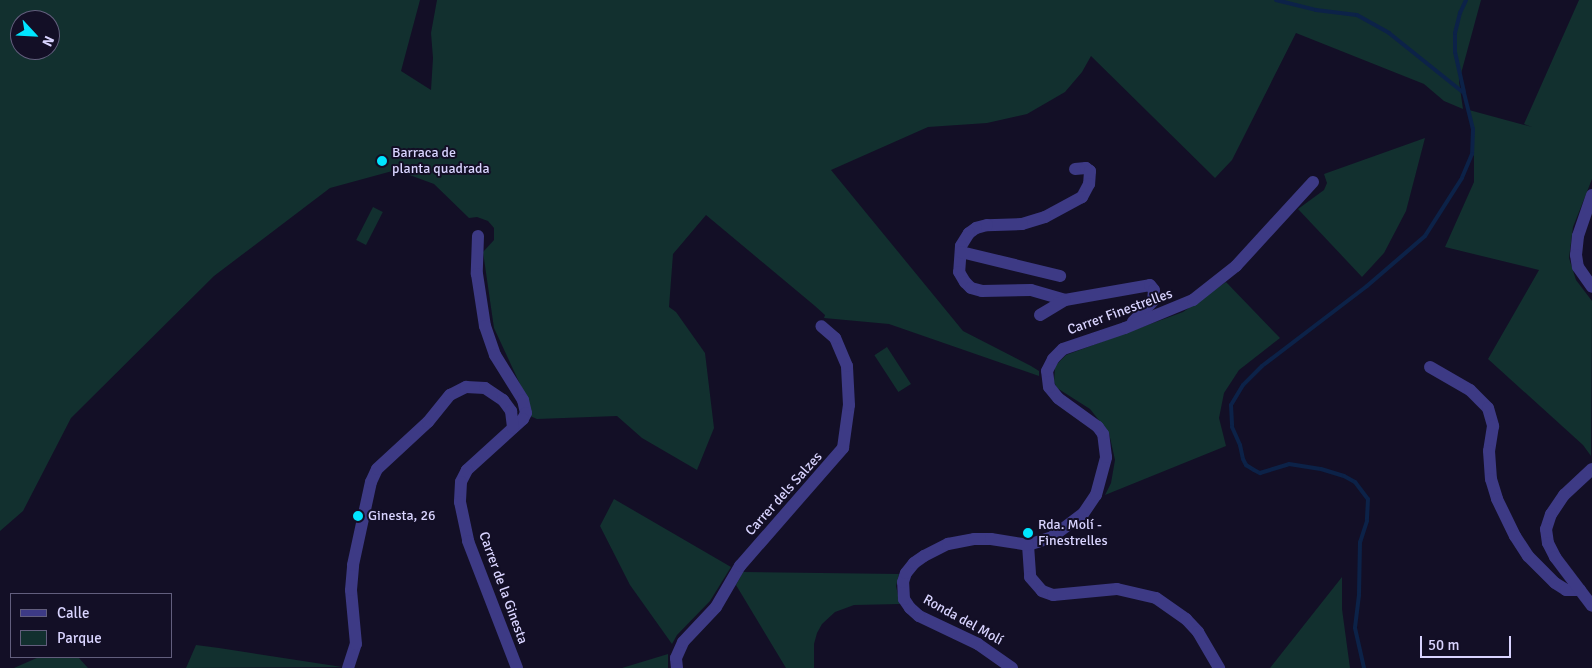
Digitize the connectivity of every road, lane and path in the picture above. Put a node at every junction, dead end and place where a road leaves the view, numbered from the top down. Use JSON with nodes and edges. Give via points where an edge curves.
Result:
{"nodes":[{"id":1,"x":1074,"y":169,"type":"dead end"},
{"id":2,"x":1313,"y":182,"type":"dead end"},
{"id":3,"x":1592,"y":195,"type":"edge"},
{"id":4,"x":1094,"y":199,"type":"dead end"},
{"id":5,"x":1077,"y":201,"type":"junction"},
{"id":6,"x":478,"y":236,"type":"dead end"},
{"id":7,"x":961,"y":252,"type":"junction"},
{"id":8,"x":1060,"y":276,"type":"dead end"},
{"id":9,"x":1592,"y":287,"type":"edge"},
{"id":10,"x":1064,"y":300,"type":"junction"},
{"id":11,"x":1040,"y":315,"type":"dead end"},
{"id":12,"x":821,"y":326,"type":"dead end"},
{"id":13,"x":1125,"y":328,"type":"junction"},
{"id":14,"x":1430,"y":367,"type":"dead end"},
{"id":15,"x":513,"y":428,"type":"junction"},
{"id":16,"x":1592,"y":469,"type":"edge"},
{"id":17,"x":1028,"y":545,"type":"junction"},
{"id":18,"x":1580,"y":590,"type":"junction"},
{"id":19,"x":1592,"y":606,"type":"edge"},
{"id":20,"x":348,"y":668,"type":"edge"},
{"id":21,"x":517,"y":668,"type":"edge"},
{"id":22,"x":677,"y":668,"type":"edge"},
{"id":23,"x":1012,"y":668,"type":"edge"},
{"id":24,"x":1219,"y":668,"type":"edge"}],
"edges":[{"from":1,"to":5,"type":"street","via":[[1086,168],[1091,176],[1085,192]]},
{"from":2,"to":13,"type":"street","name":"Carrer Finestrelles","via":[[1215,285],[1181,306]]},
{"from":3,"to":9,"type":"street","via":[[1578,236],[1576,255],[1578,267]]},
{"from":4,"to":5,"type":"street"},
{"from":5,"to":7,"type":"street","via":[[1022,224],[976,228],[964,239]]},
{"from":6,"to":15,"type":"street","name":"Carrer de la Ginesta","via":[[477,274],[484,326],[496,355],[527,409],[525,417]]},
{"from":7,"to":8,"type":"street"},
{"from":7,"to":10,"type":"street","via":[[959,272],[971,288],[1031,290]]},
{"from":10,"to":11,"type":"street"},
{"from":10,"to":13,"type":"street","via":[[1150,285],[1154,290],[1153,301]]},
{"from":12,"to":22,"type":"street","name":"Carrer dels Salzes","via":[[835,338],[847,366],[850,405],[843,448],[740,566],[716,606],[683,642],[676,658]]},
{"from":13,"to":17,"type":"street","name":"Carrer Finestrelles","via":[[1063,349],[1050,364],[1049,387],[1058,398],[1098,427],[1103,434],[1106,457],[1096,495],[1083,514],[1052,536]]},
{"from":14,"to":18,"type":"street","via":[[1470,390],[1488,408],[1492,426],[1489,451],[1491,480],[1515,536],[1528,556],[1555,582],[1566,590]]},
{"from":15,"to":20,"type":"street","via":[[513,417],[503,400],[485,388],[466,387],[450,395],[428,422],[377,468],[353,565],[351,590],[357,633],[355,654]]},
{"from":15,"to":21,"type":"street","name":"Carrer de la Ginesta","via":[[466,470],[461,482],[460,502],[468,541]]},
{"from":16,"to":18,"type":"street","via":[[1564,494],[1546,528],[1551,550]]},
{"from":17,"to":23,"type":"street","name":"Ronda del Molí","via":[[991,539],[948,544],[914,563],[904,582],[904,599],[919,616],[978,644]]},
{"from":17,"to":24,"type":"street","via":[[1030,577],[1042,591],[1053,595],[1117,589],[1156,598],[1186,619],[1198,632]]},
{"from":18,"to":19,"type":"street"}]}
